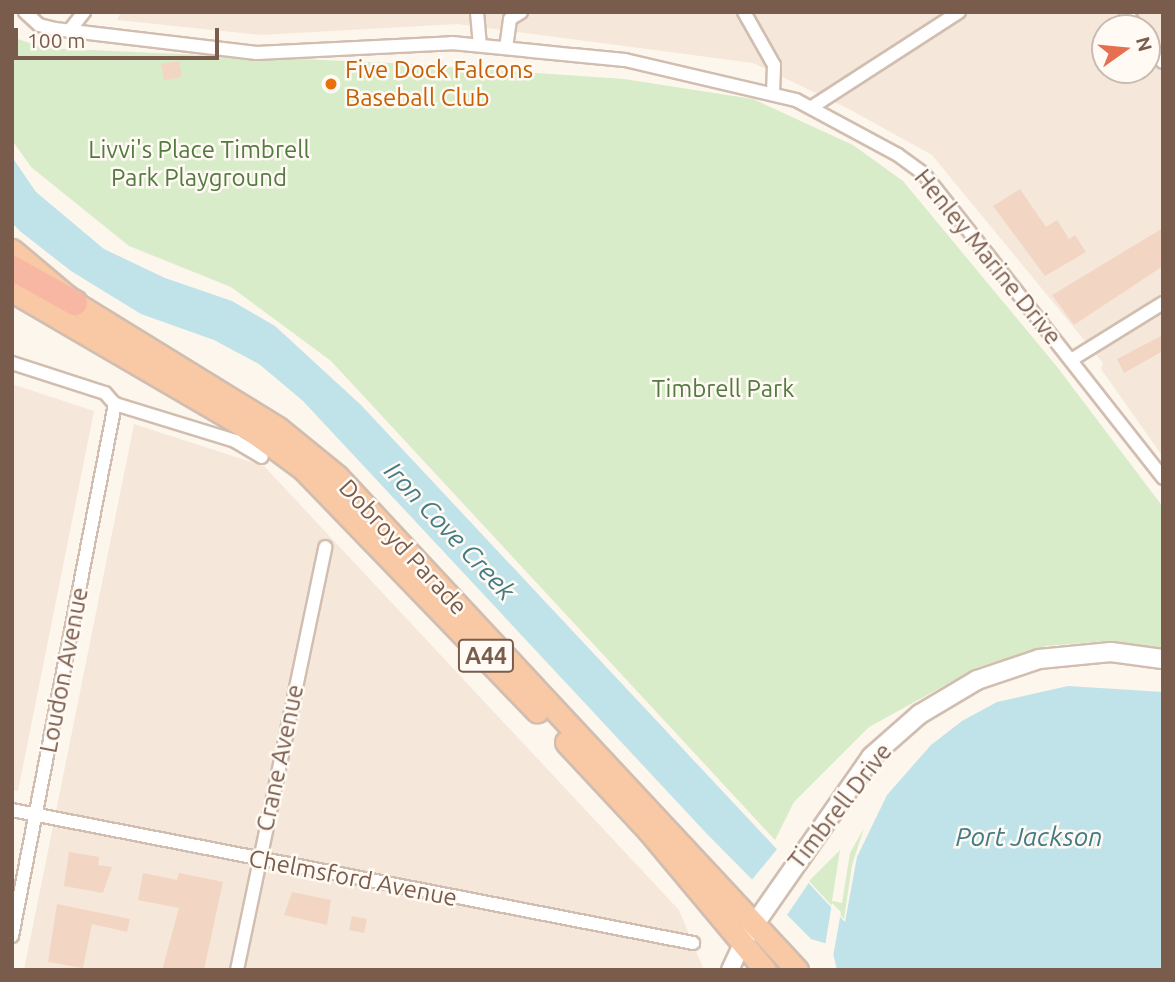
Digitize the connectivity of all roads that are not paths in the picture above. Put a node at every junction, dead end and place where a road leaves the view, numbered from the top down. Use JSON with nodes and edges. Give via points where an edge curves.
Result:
{"nodes":[{"id":1,"x":25,"y":12,"type":"edge"},
{"id":2,"x":84,"y":12,"type":"edge"},
{"id":3,"x":477,"y":12,"type":"edge"},
{"id":4,"x":521,"y":12,"type":"edge"},
{"id":5,"x":744,"y":12,"type":"edge"},
{"id":6,"x":959,"y":12,"type":"edge"},
{"id":7,"x":70,"y":30,"type":"junction"},
{"id":8,"x":480,"y":44,"type":"junction"},
{"id":9,"x":506,"y":48,"type":"junction"},
{"id":10,"x":773,"y":91,"type":"junction"},
{"id":11,"x":812,"y":107,"type":"junction"},
{"id":12,"x":12,"y":250,"type":"edge"},
{"id":13,"x":12,"y":268,"type":"edge"},
{"id":14,"x":12,"y":291,"type":"edge"},
{"id":15,"x":75,"y":303,"type":"junction"},
{"id":16,"x":1163,"y":303,"type":"edge"},
{"id":17,"x":1071,"y":360,"type":"junction"},
{"id":18,"x":12,"y":363,"type":"edge"},
{"id":19,"x":115,"y":404,"type":"junction"},
{"id":20,"x":262,"y":457,"type":"dead end"},
{"id":21,"x":1163,"y":478,"type":"edge"},
{"id":22,"x":325,"y":547,"type":"dead end"},
{"id":23,"x":1163,"y":660,"type":"edge"},
{"id":24,"x":12,"y":810,"type":"edge"},
{"id":25,"x":36,"y":816,"type":"junction"},
{"id":26,"x":259,"y":859,"type":"junction"},
{"id":27,"x":761,"y":914,"type":"junction"},
{"id":28,"x":12,"y":936,"type":"edge"},
{"id":29,"x":693,"y":943,"type":"dead end"},
{"id":30,"x":741,"y":944,"type":"junction"},
{"id":31,"x":237,"y":970,"type":"edge"},
{"id":32,"x":730,"y":970,"type":"edge"},
{"id":33,"x":765,"y":970,"type":"edge"},
{"id":34,"x":797,"y":970,"type":"edge"}],
"edges":[{"from":1,"to":7,"type":"street","name":"Henley Marine Drive","via":[[39,25]]},
{"from":2,"to":7,"type":"street"},
{"from":3,"to":8,"type":"street"},
{"from":4,"to":9,"type":"street","via":[[510,19]]},
{"from":5,"to":10,"type":"street","via":[[774,65]]},
{"from":6,"to":11,"type":"street"},
{"from":7,"to":8,"type":"street","name":"Henley Marine Drive","via":[[257,53]]},
{"from":8,"to":9,"type":"street","name":"Henley Marine Drive"},
{"from":9,"to":10,"type":"street","name":"Henley Marine Drive","via":[[625,60]]},
{"from":10,"to":11,"type":"street","name":"Henley Marine Drive"},
{"from":11,"to":17,"type":"street","name":"Henley Marine Drive","via":[[917,167]]},
{"from":12,"to":15,"type":"highway","name":"Dobroyd Parade","number":"A44"},
{"from":13,"to":15,"type":"highway"},
{"from":14,"to":30,"type":"highway","name":"Dobroyd Parade","number":"A44","via":[[229,417],[303,469],[358,521],[648,830]]},
{"from":15,"to":27,"type":"highway","name":"Dobroyd Parade","number":"A44","via":[[278,428],[337,476]]},
{"from":16,"to":17,"type":"street"},
{"from":17,"to":21,"type":"street","name":"Henley Marine Drive"},
{"from":18,"to":19,"type":"street","via":[[104,393]]},
{"from":19,"to":20,"type":"street","via":[[235,441]]},
{"from":19,"to":25,"type":"street","name":"Loudon Avenue"},
{"from":22,"to":26,"type":"street","name":"Crane Avenue"},
{"from":23,"to":27,"type":"main road","name":"Timbrell Drive","via":[[1111,652],[1039,659],[1007,666],[948,695],[871,757]]},
{"from":24,"to":25,"type":"street","name":"Chelmsford Avenue"},
{"from":25,"to":26,"type":"street","name":"Chelmsford Avenue"},
{"from":25,"to":28,"type":"street","name":"Loudon Avenue"},
{"from":26,"to":29,"type":"street","name":"Chelmsford Avenue"},
{"from":26,"to":31,"type":"street","name":"Crane Avenue"},
{"from":27,"to":30,"type":"main road","name":"Timbrell Drive"},
{"from":27,"to":34,"type":"highway","name":"Dobroyd Parade","number":"A44"},
{"from":30,"to":32,"type":"street"},
{"from":30,"to":33,"type":"highway","name":"Dobroyd Parade","number":"A44"}]}
